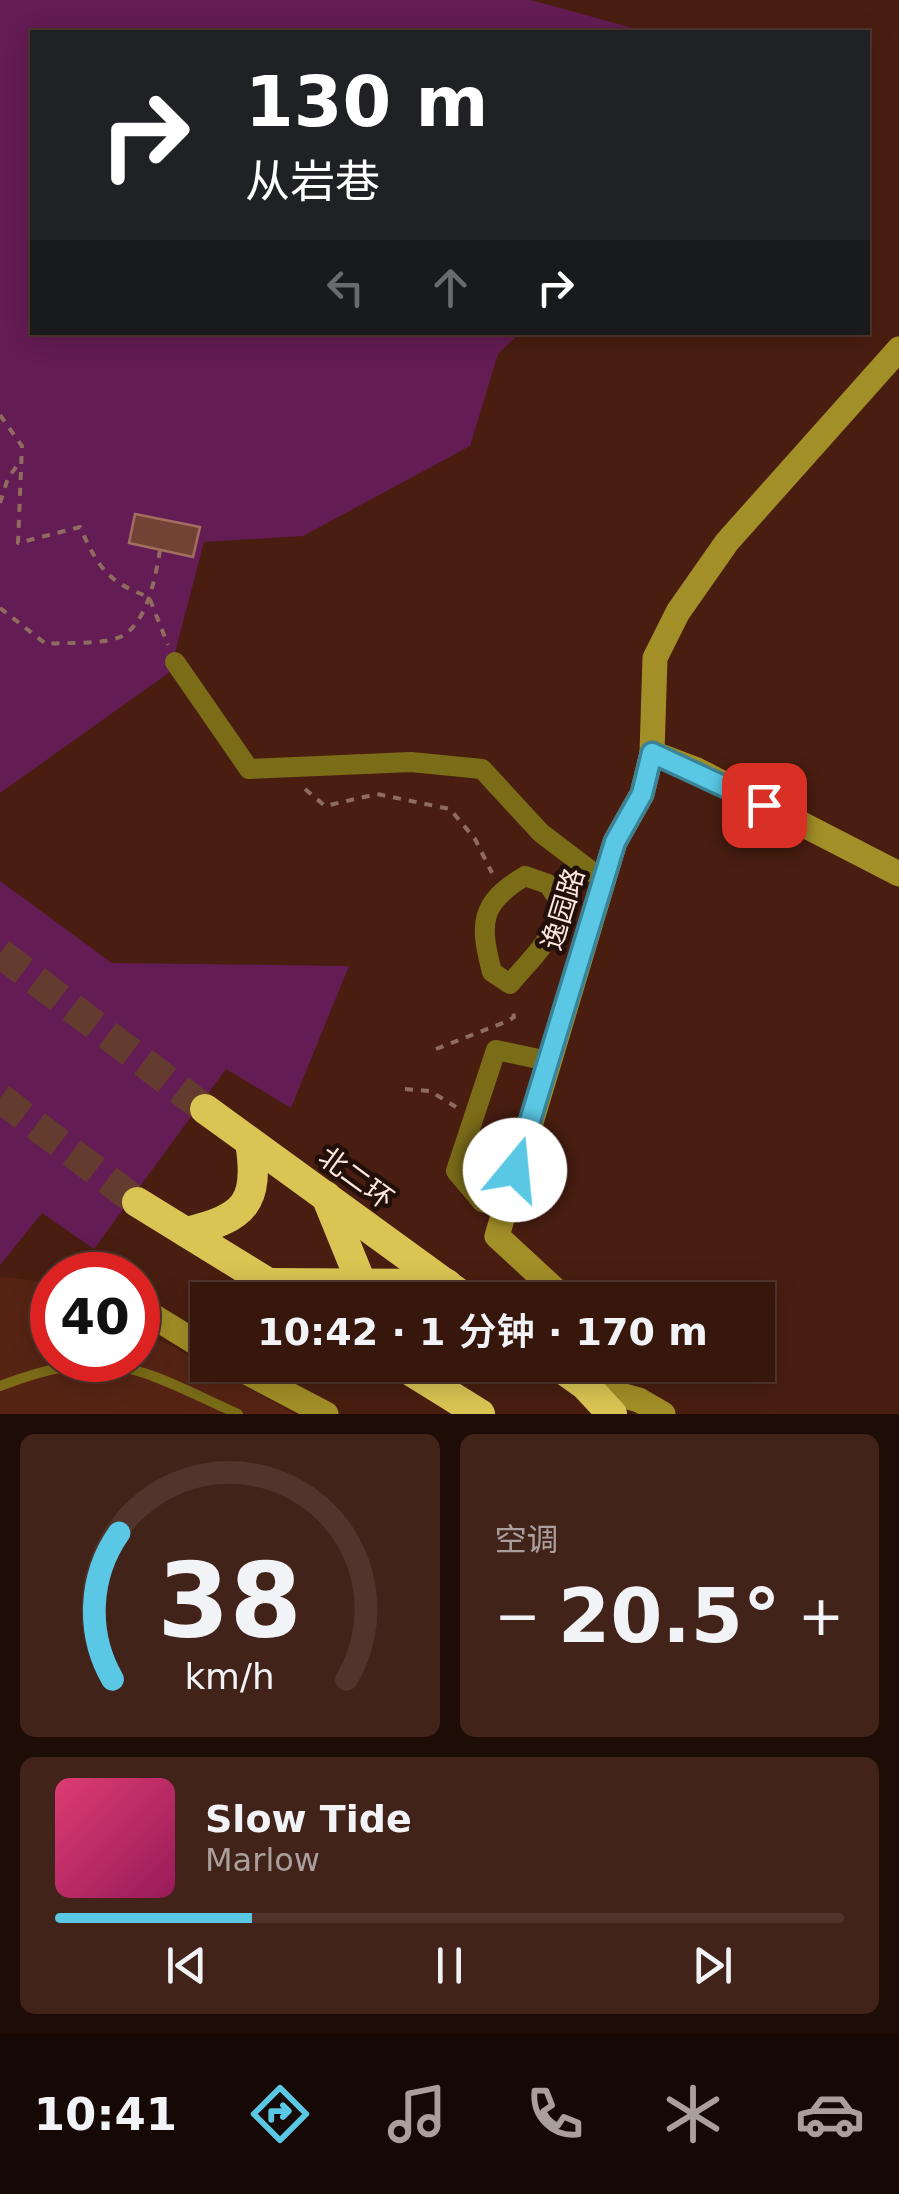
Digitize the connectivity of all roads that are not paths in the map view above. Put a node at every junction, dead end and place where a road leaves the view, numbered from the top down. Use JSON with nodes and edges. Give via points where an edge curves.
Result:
{"nodes":[{"id":1,"x":899,"y":348,"type":"edge"},
{"id":2,"x":175,"y":662,"type":"road end"},
{"id":3,"x":652,"y":753,"type":"junction"},
{"id":4,"x":899,"y":874,"type":"edge"},
{"id":5,"x":603,"y":880,"type":"junction"},
{"id":6,"x":504,"y":889,"type":"joint"},
{"id":7,"x":548,"y":1061,"type":"junction"},
{"id":8,"x":204,"y":1109,"type":"tunnel mouth"},
{"id":9,"x":250,"y":1142,"type":"junction"},
{"id":10,"x":326,"y":1196,"type":"junction"},
{"id":11,"x":137,"y":1202,"type":"tunnel mouth"},
{"id":12,"x":504,"y":1207,"type":"junction"},
{"id":13,"x":186,"y":1232,"type":"junction"},
{"id":14,"x":267,"y":1282,"type":"edge"},
{"id":15,"x":361,"y":1282,"type":"edge"},
{"id":16,"x":444,"y":1282,"type":"edge"},
{"id":17,"x":547,"y":1282,"type":"edge"},
{"id":18,"x":160,"y":1321,"type":"edge"},
{"id":19,"x":190,"y":1339,"type":"edge"},
{"id":20,"x":265,"y":1382,"type":"edge"},
{"id":21,"x":428,"y":1382,"type":"edge"},
{"id":22,"x":579,"y":1382,"type":"edge"},
{"id":23,"x":595,"y":1382,"type":"edge"},
{"id":24,"x":0,"y":1386,"type":"edge"},
{"id":25,"x":238,"y":1414,"type":"edge"},
{"id":26,"x":326,"y":1414,"type":"edge"},
{"id":27,"x":480,"y":1414,"type":"edge"},
{"id":28,"x":612,"y":1414,"type":"edge"},
{"id":29,"x":663,"y":1414,"type":"edge"}],
"edges":[{"from":1,"to":3,"type":"street","name":"逸园路","via":[[727,542],[678,612],[655,658]]},
{"from":2,"to":5,"type":"street","via":[[249,769],[411,762],[482,769],[541,832]]},
{"from":3,"to":4,"type":"street"},
{"from":3,"to":5,"type":"street","name":"逸园路","via":[[642,794]]},
{"from":5,"to":7,"type":"street","name":"逸园路"},
{"from":6,"to":6,"type":"street","via":[[488,906],[484,930],[492,972],[510,984],[545,947],[560,903],[548,884],[525,876]]},
{"from":7,"to":12,"type":"street","name":"逸园路"},
{"from":7,"to":12,"type":"street","via":[[496,1050],[456,1171],[482,1202]]},
{"from":8,"to":9,"type":"highway","name":"北二环"},
{"from":9,"to":10,"type":"highway","name":"北二环"},
{"from":9,"to":13,"type":"highway","via":[[252,1196],[239,1213]]},
{"from":10,"to":15,"type":"highway"},
{"from":10,"to":16,"type":"highway","name":"北二环"},
{"from":11,"to":13,"type":"highway"},
{"from":12,"to":17,"type":"street","name":"逸园路","via":[[497,1236]]},
{"from":13,"to":14,"type":"highway"},
{"from":18,"to":19,"type":"street"},
{"from":20,"to":26,"type":"street"},
{"from":21,"to":27,"type":"highway"},
{"from":22,"to":28,"type":"highway"},
{"from":23,"to":29,"type":"street"},
{"from":24,"to":25,"type":"lane","via":[[85,1364],[133,1366]]}]}
